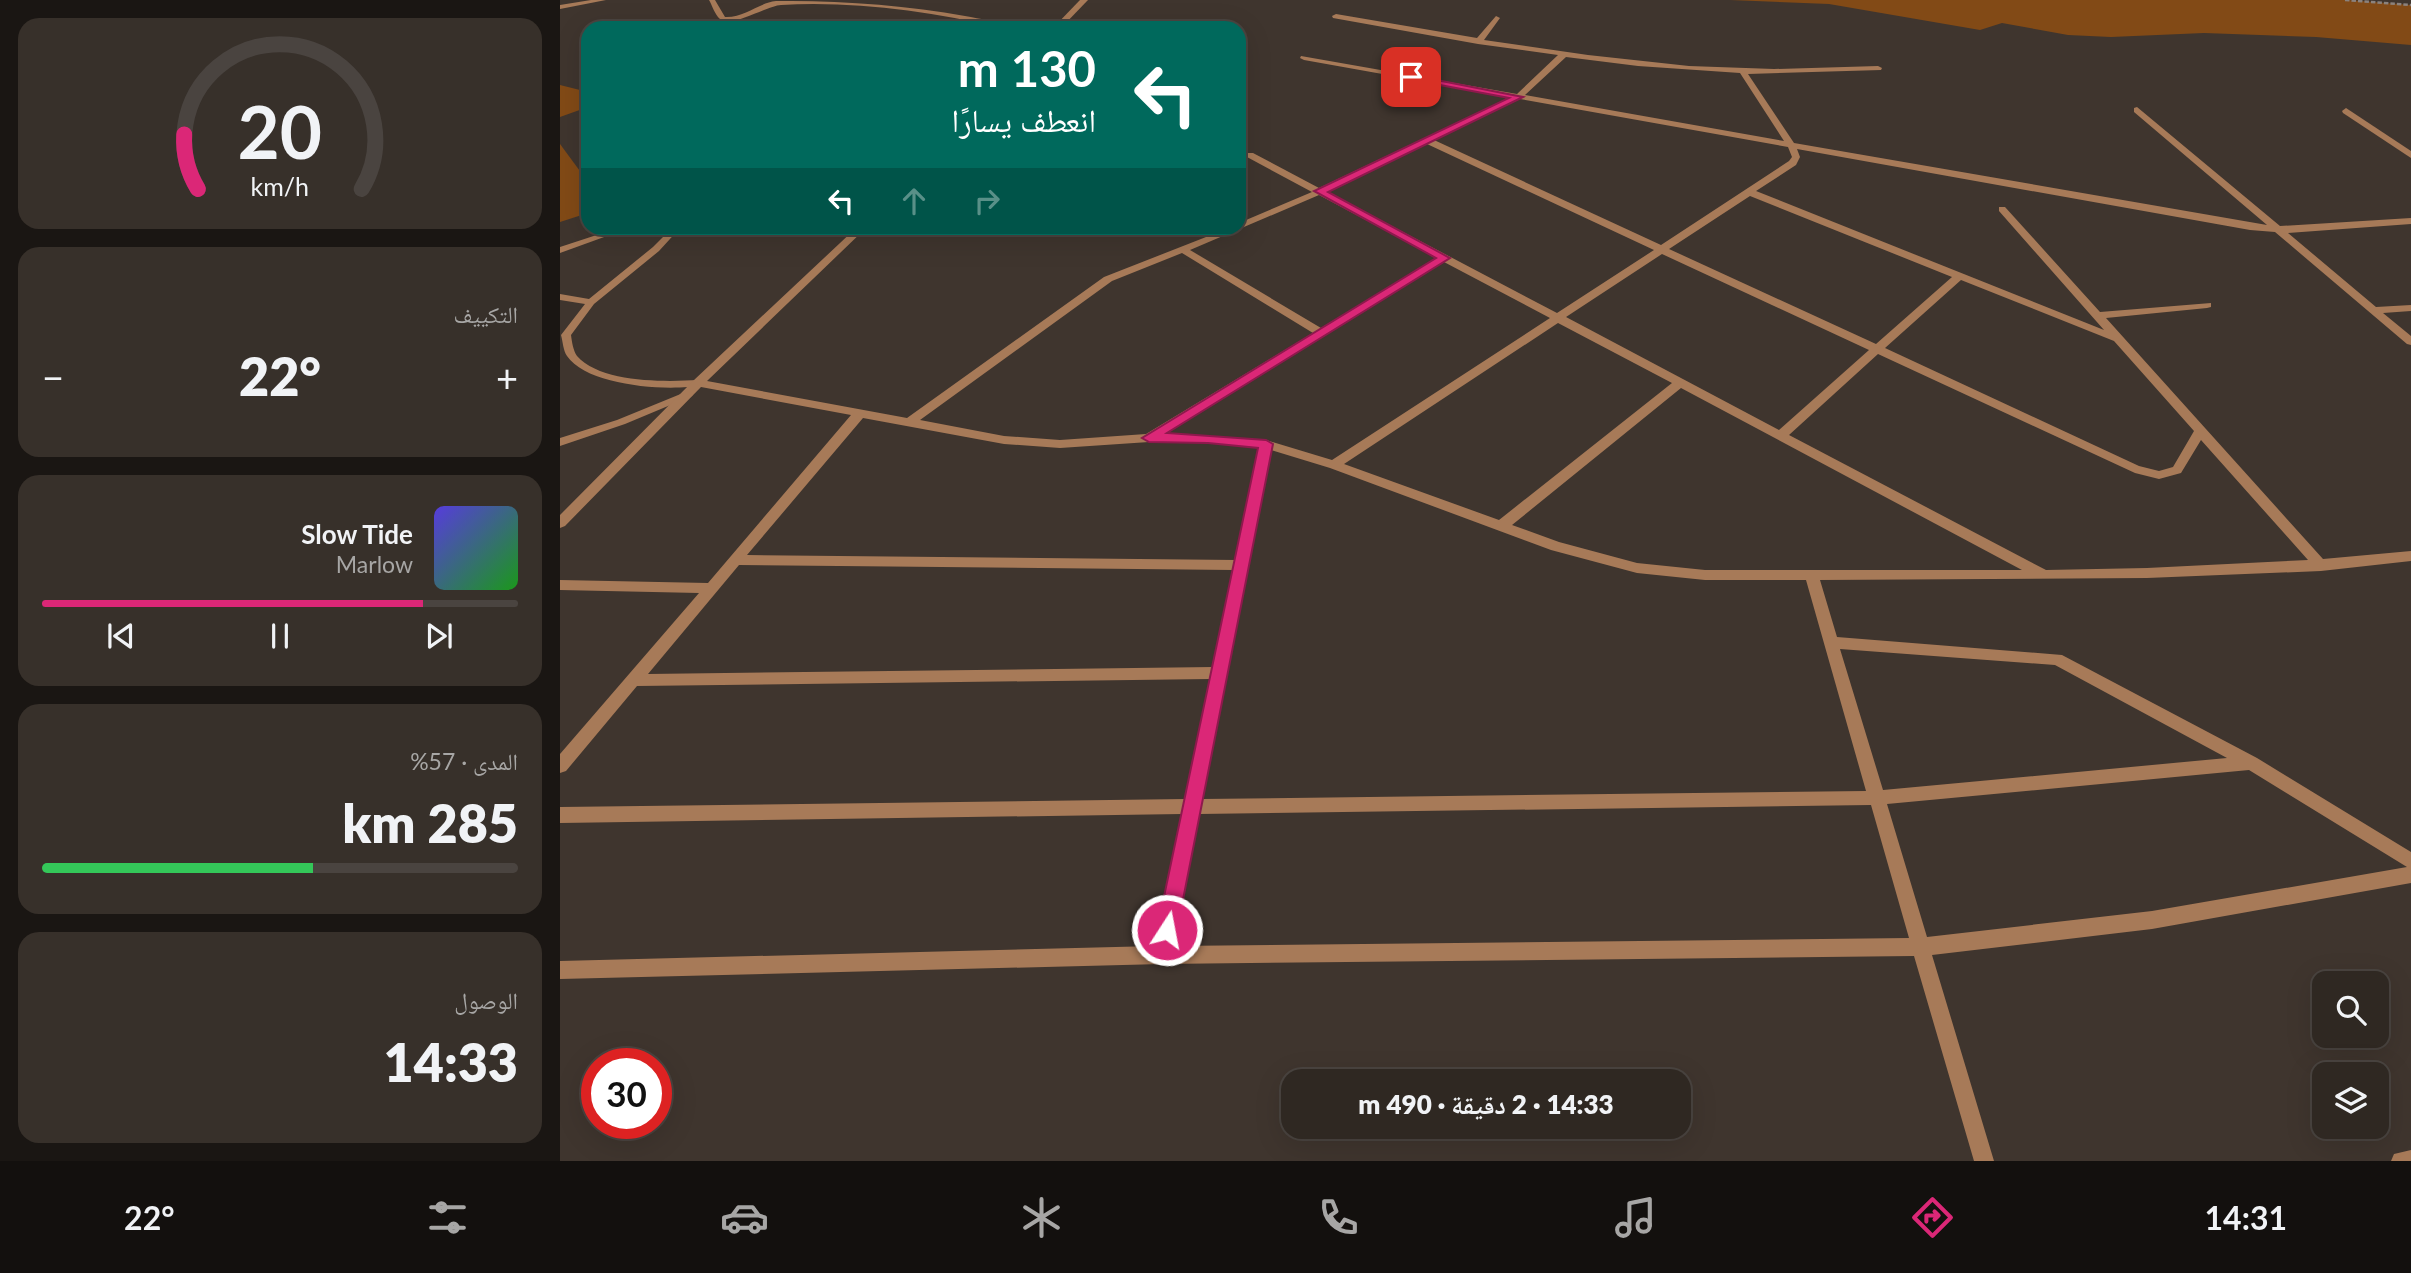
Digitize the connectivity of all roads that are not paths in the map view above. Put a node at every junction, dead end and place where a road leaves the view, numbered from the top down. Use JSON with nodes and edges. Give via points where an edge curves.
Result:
{"nodes":[{"id":1,"x":603,"y":0,"type":"edge"},
{"id":2,"x":712,"y":0,"type":"edge"},
{"id":3,"x":1084,"y":0,"type":"edge"},
{"id":4,"x":560,"y":6,"type":"edge"},
{"id":5,"x":1336,"y":16,"type":"dead end"},
{"id":6,"x":1496,"y":18,"type":"dead end"},
{"id":7,"x":978,"y":21,"type":"edge"},
{"id":8,"x":1064,"y":21,"type":"edge"},
{"id":9,"x":1479,"y":42,"type":"junction"},
{"id":10,"x":1563,"y":55,"type":"junction"},
{"id":11,"x":1304,"y":58,"type":"dead end"},
{"id":12,"x":1878,"y":68,"type":"dead end"},
{"id":13,"x":1742,"y":71,"type":"junction"},
{"id":14,"x":1518,"y":97,"type":"junction"},
{"id":15,"x":2137,"y":110,"type":"dead end"},
{"id":16,"x":2347,"y":111,"type":"dead end"},
{"id":17,"x":1426,"y":140,"type":"junction"},
{"id":18,"x":1792,"y":146,"type":"junction"},
{"id":19,"x":1250,"y":155,"type":"dead end"},
{"id":20,"x":2411,"y":155,"type":"edge"},
{"id":21,"x":1319,"y":191,"type":"junction"},
{"id":22,"x":1749,"y":192,"type":"junction"},
{"id":23,"x":2002,"y":209,"type":"dead end"},
{"id":24,"x":2411,"y":221,"type":"edge"},
{"id":25,"x":1246,"y":223,"type":"edge"},
{"id":26,"x":2278,"y":229,"type":"junction"},
{"id":27,"x":604,"y":235,"type":"edge"},
{"id":28,"x":669,"y":235,"type":"edge"},
{"id":29,"x":853,"y":235,"type":"edge"},
{"id":30,"x":1217,"y":235,"type":"edge"},
{"id":31,"x":1182,"y":249,"type":"junction"},
{"id":32,"x":560,"y":250,"type":"edge"},
{"id":33,"x":1662,"y":250,"type":"junction"},
{"id":34,"x":1444,"y":258,"type":"junction"},
{"id":35,"x":1958,"y":277,"type":"junction"},
{"id":36,"x":560,"y":297,"type":"edge"},
{"id":37,"x":590,"y":302,"type":"junction"},
{"id":38,"x":2207,"y":306,"type":"dead end"},
{"id":39,"x":2411,"y":308,"type":"edge"},
{"id":40,"x":2374,"y":310,"type":"junction"},
{"id":41,"x":2097,"y":316,"type":"junction"},
{"id":42,"x":1558,"y":318,"type":"junction"},
{"id":43,"x":1321,"y":333,"type":"junction"},
{"id":44,"x":2118,"y":340,"type":"junction"},
{"id":45,"x":2411,"y":342,"type":"edge"},
{"id":46,"x":1877,"y":349,"type":"junction"},
{"id":47,"x":698,"y":383,"type":"junction"},
{"id":48,"x":1681,"y":383,"type":"junction"},
{"id":49,"x":688,"y":394,"type":"junction"},
{"id":50,"x":859,"y":413,"type":"junction"},
{"id":51,"x":909,"y":422,"type":"junction"},
{"id":52,"x":2200,"y":431,"type":"junction"},
{"id":53,"x":1781,"y":435,"type":"junction"},
{"id":54,"x":1149,"y":438,"type":"junction"},
{"id":55,"x":560,"y":442,"type":"edge"},
{"id":56,"x":1266,"y":444,"type":"junction"},
{"id":57,"x":1334,"y":465,"type":"junction"},
{"id":58,"x":560,"y":523,"type":"edge"},
{"id":59,"x":1502,"y":526,"type":"junction"},
{"id":60,"x":2411,"y":556,"type":"edge"},
{"id":61,"x":733,"y":560,"type":"junction"},
{"id":62,"x":1241,"y":565,"type":"junction"},
{"id":63,"x":2321,"y":566,"type":"junction"},
{"id":64,"x":1811,"y":575,"type":"junction"},
{"id":65,"x":2043,"y":575,"type":"junction"},
{"id":66,"x":560,"y":585,"type":"edge"},
{"id":67,"x":709,"y":588,"type":"junction"},
{"id":68,"x":1831,"y":642,"type":"junction"},
{"id":69,"x":1219,"y":673,"type":"junction"},
{"id":70,"x":632,"y":680,"type":"junction"},
{"id":71,"x":2251,"y":763,"type":"junction"},
{"id":72,"x":560,"y":766,"type":"edge"},
{"id":73,"x":1877,"y":798,"type":"junction"},
{"id":74,"x":1192,"y":805,"type":"junction"},
{"id":75,"x":560,"y":815,"type":"edge"},
{"id":76,"x":2411,"y":861,"type":"edge"},
{"id":77,"x":2411,"y":875,"type":"edge"},
{"id":78,"x":1921,"y":947,"type":"junction"},
{"id":79,"x":1162,"y":955,"type":"junction"},
{"id":80,"x":560,"y":970,"type":"edge"},
{"id":81,"x":2411,"y":1160,"type":"edge"},
{"id":82,"x":1984,"y":1161,"type":"edge"},
{"id":83,"x":2402,"y":1161,"type":"edge"}],
"edges":[{"from":1,"to":4,"type":"lane"},
{"from":2,"to":7,"type":"lane","via":[[723,19],[733,20],[771,3],[802,3],[929,10]]},
{"from":3,"to":8,"type":"street"},
{"from":5,"to":9,"type":"street"},
{"from":6,"to":9,"type":"street"},
{"from":9,"to":10,"type":"street"},
{"from":10,"to":13,"type":"street"},
{"from":10,"to":14,"type":"street"},
{"from":11,"to":14,"type":"street"},
{"from":12,"to":13,"type":"street"},
{"from":13,"to":18,"type":"street"},
{"from":14,"to":17,"type":"street"},
{"from":14,"to":18,"type":"street"},
{"from":15,"to":26,"type":"street"},
{"from":16,"to":20,"type":"street"},
{"from":17,"to":21,"type":"street"},
{"from":17,"to":33,"type":"street"},
{"from":18,"to":22,"type":"street","via":[[1793,163]]},
{"from":18,"to":26,"type":"street"},
{"from":19,"to":21,"type":"street"},
{"from":21,"to":25,"type":"street"},
{"from":21,"to":34,"type":"street"},
{"from":22,"to":33,"type":"street"},
{"from":22,"to":35,"type":"street"},
{"from":23,"to":41,"type":"street"},
{"from":24,"to":26,"type":"street"},
{"from":26,"to":40,"type":"street"},
{"from":27,"to":32,"type":"lane"},
{"from":28,"to":37,"type":"lane"},
{"from":29,"to":47,"type":"street"},
{"from":30,"to":31,"type":"street"},
{"from":31,"to":43,"type":"street"},
{"from":31,"to":51,"type":"street","via":[[1099,284]]},
{"from":33,"to":42,"type":"street"},
{"from":33,"to":46,"type":"street"},
{"from":34,"to":42,"type":"street"},
{"from":34,"to":43,"type":"street"},
{"from":35,"to":44,"type":"street"},
{"from":35,"to":46,"type":"street"},
{"from":36,"to":37,"type":"lane"},
{"from":37,"to":47,"type":"lane","via":[[566,335],[570,353],[578,362],[629,380]]},
{"from":38,"to":41,"type":"street"},
{"from":39,"to":40,"type":"street"},
{"from":40,"to":45,"type":"street"},
{"from":41,"to":44,"type":"street"},
{"from":42,"to":48,"type":"street"},
{"from":42,"to":57,"type":"street"},
{"from":43,"to":54,"type":"street"},
{"from":44,"to":52,"type":"street"},
{"from":46,"to":52,"type":"street","via":[[2147,473],[2177,470]]},
{"from":46,"to":53,"type":"street"},
{"from":47,"to":49,"type":"street"},
{"from":47,"to":50,"type":"street"},
{"from":48,"to":53,"type":"street"},
{"from":48,"to":59,"type":"street"},
{"from":49,"to":55,"type":"lane"},
{"from":49,"to":58,"type":"street"},
{"from":50,"to":51,"type":"street"},
{"from":50,"to":61,"type":"street"},
{"from":51,"to":54,"type":"street","via":[[1004,440],[1060,444]]},
{"from":52,"to":63,"type":"street"},
{"from":53,"to":65,"type":"street"},
{"from":54,"to":56,"type":"street"},
{"from":56,"to":57,"type":"street"},
{"from":56,"to":62,"type":"street"},
{"from":57,"to":59,"type":"street"},
{"from":59,"to":64,"type":"street","via":[[1637,568],[1705,575]]},
{"from":60,"to":63,"type":"street"},
{"from":61,"to":62,"type":"street"},
{"from":61,"to":67,"type":"street"},
{"from":62,"to":69,"type":"street"},
{"from":63,"to":65,"type":"street"},
{"from":64,"to":65,"type":"street"},
{"from":64,"to":68,"type":"street"},
{"from":66,"to":67,"type":"street"},
{"from":67,"to":70,"type":"street"},
{"from":68,"to":71,"type":"street","via":[[2057,659]]},
{"from":68,"to":73,"type":"street"},
{"from":69,"to":70,"type":"street"},
{"from":69,"to":74,"type":"street"},
{"from":70,"to":72,"type":"street"},
{"from":71,"to":73,"type":"street"},
{"from":71,"to":76,"type":"street"},
{"from":73,"to":74,"type":"street"},
{"from":73,"to":78,"type":"street"},
{"from":74,"to":75,"type":"street"},
{"from":74,"to":79,"type":"street"},
{"from":77,"to":78,"type":"street","via":[[2152,920]]},
{"from":78,"to":79,"type":"street"},
{"from":78,"to":82,"type":"street"},
{"from":79,"to":80,"type":"street"},
{"from":81,"to":83,"type":"street"}]}
